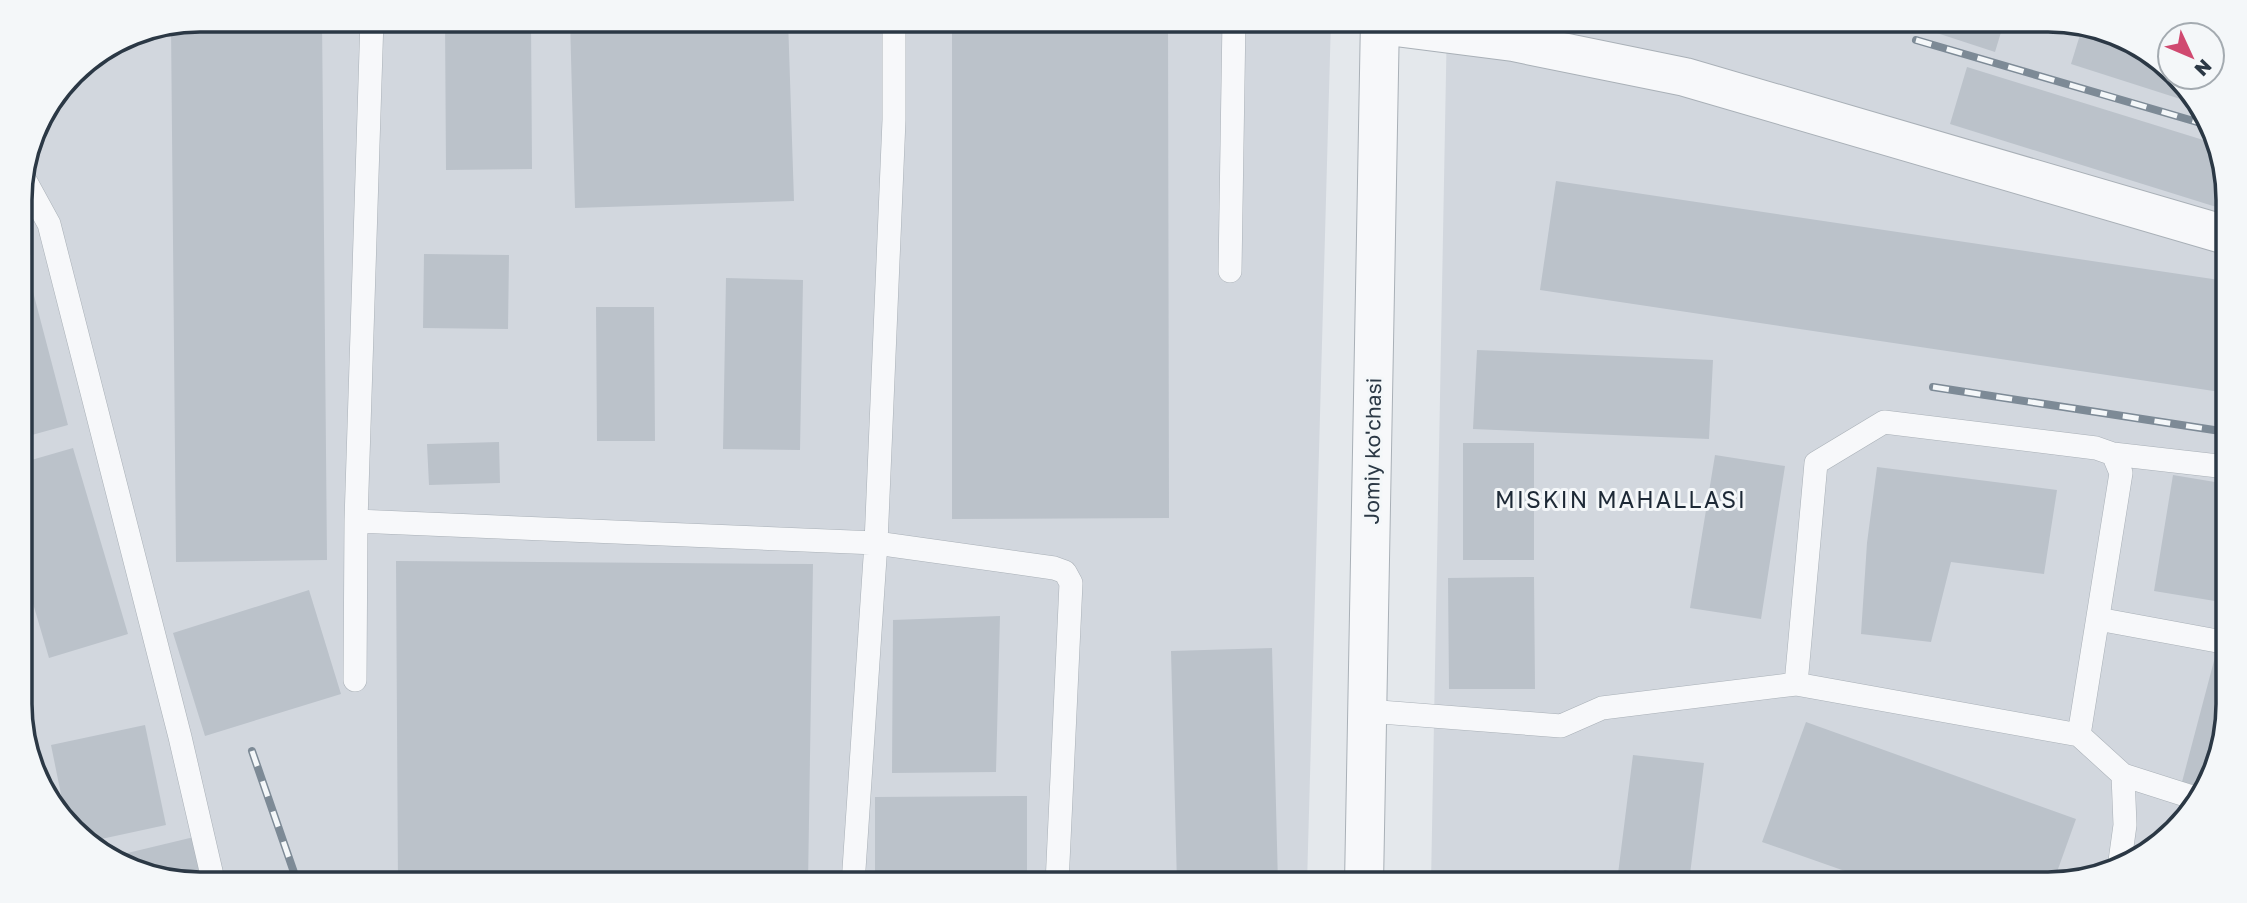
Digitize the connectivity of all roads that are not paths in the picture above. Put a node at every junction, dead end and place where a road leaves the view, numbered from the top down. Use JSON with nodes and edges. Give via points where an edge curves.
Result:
{"nodes":[{"id":1,"x":372,"y":32,"type":"edge"},
{"id":2,"x":894,"y":32,"type":"edge"},
{"id":3,"x":1234,"y":32,"type":"edge"},
{"id":4,"x":1380,"y":32,"type":"edge"},
{"id":5,"x":1446,"y":32,"type":"edge"},
{"id":6,"x":32,"y":193,"type":"edge"},
{"id":7,"x":2216,"y":231,"type":"edge"},
{"id":8,"x":1230,"y":271,"type":"dead end"},
{"id":9,"x":2113,"y":454,"type":"junction"},
{"id":10,"x":2216,"y":466,"type":"edge"},
{"id":11,"x":356,"y":520,"type":"junction"},
{"id":12,"x":876,"y":544,"type":"junction"},
{"id":13,"x":2098,"y":619,"type":"junction"},
{"id":14,"x":2216,"y":641,"type":"edge"},
{"id":15,"x":355,"y":680,"type":"dead end"},
{"id":16,"x":1796,"y":684,"type":"junction"},
{"id":17,"x":1367,"y":711,"type":"junction"},
{"id":18,"x":2080,"y":735,"type":"junction"},
{"id":19,"x":2123,"y":775,"type":"junction"},
{"id":20,"x":2188,"y":796,"type":"edge"},
{"id":21,"x":2121,"y":855,"type":"edge"},
{"id":22,"x":1364,"y":871,"type":"edge"},
{"id":23,"x":211,"y":872,"type":"edge"},
{"id":24,"x":854,"y":872,"type":"edge"},
{"id":25,"x":1058,"y":872,"type":"edge"}],
"edges":[{"from":1,"to":11,"type":"lane"},
{"from":2,"to":12,"type":"lane"},
{"from":3,"to":8,"type":"lane"},
{"from":4,"to":17,"type":"street","name":"Jomiy ko'chasi"},
{"from":5,"to":7,"type":"street","via":[[1685,77]]},
{"from":6,"to":23,"type":"lane","via":[[48,224]]},
{"from":9,"to":10,"type":"lane"},
{"from":9,"to":13,"type":"lane","via":[[2121,473]]},
{"from":9,"to":16,"type":"lane","via":[[2096,448],[1884,422],[1816,463]]},
{"from":11,"to":12,"type":"lane"},
{"from":11,"to":15,"type":"lane"},
{"from":12,"to":24,"type":"lane"},
{"from":12,"to":25,"type":"lane","via":[[1065,572],[1071,583]]},
{"from":13,"to":14,"type":"lane"},
{"from":13,"to":18,"type":"lane"},
{"from":16,"to":17,"type":"lane","via":[[1602,708],[1561,726]]},
{"from":16,"to":18,"type":"lane"},
{"from":17,"to":22,"type":"street","name":"Jomiy ko'chasi"},
{"from":18,"to":19,"type":"lane"},
{"from":19,"to":20,"type":"lane"},
{"from":19,"to":21,"type":"lane"}]}
